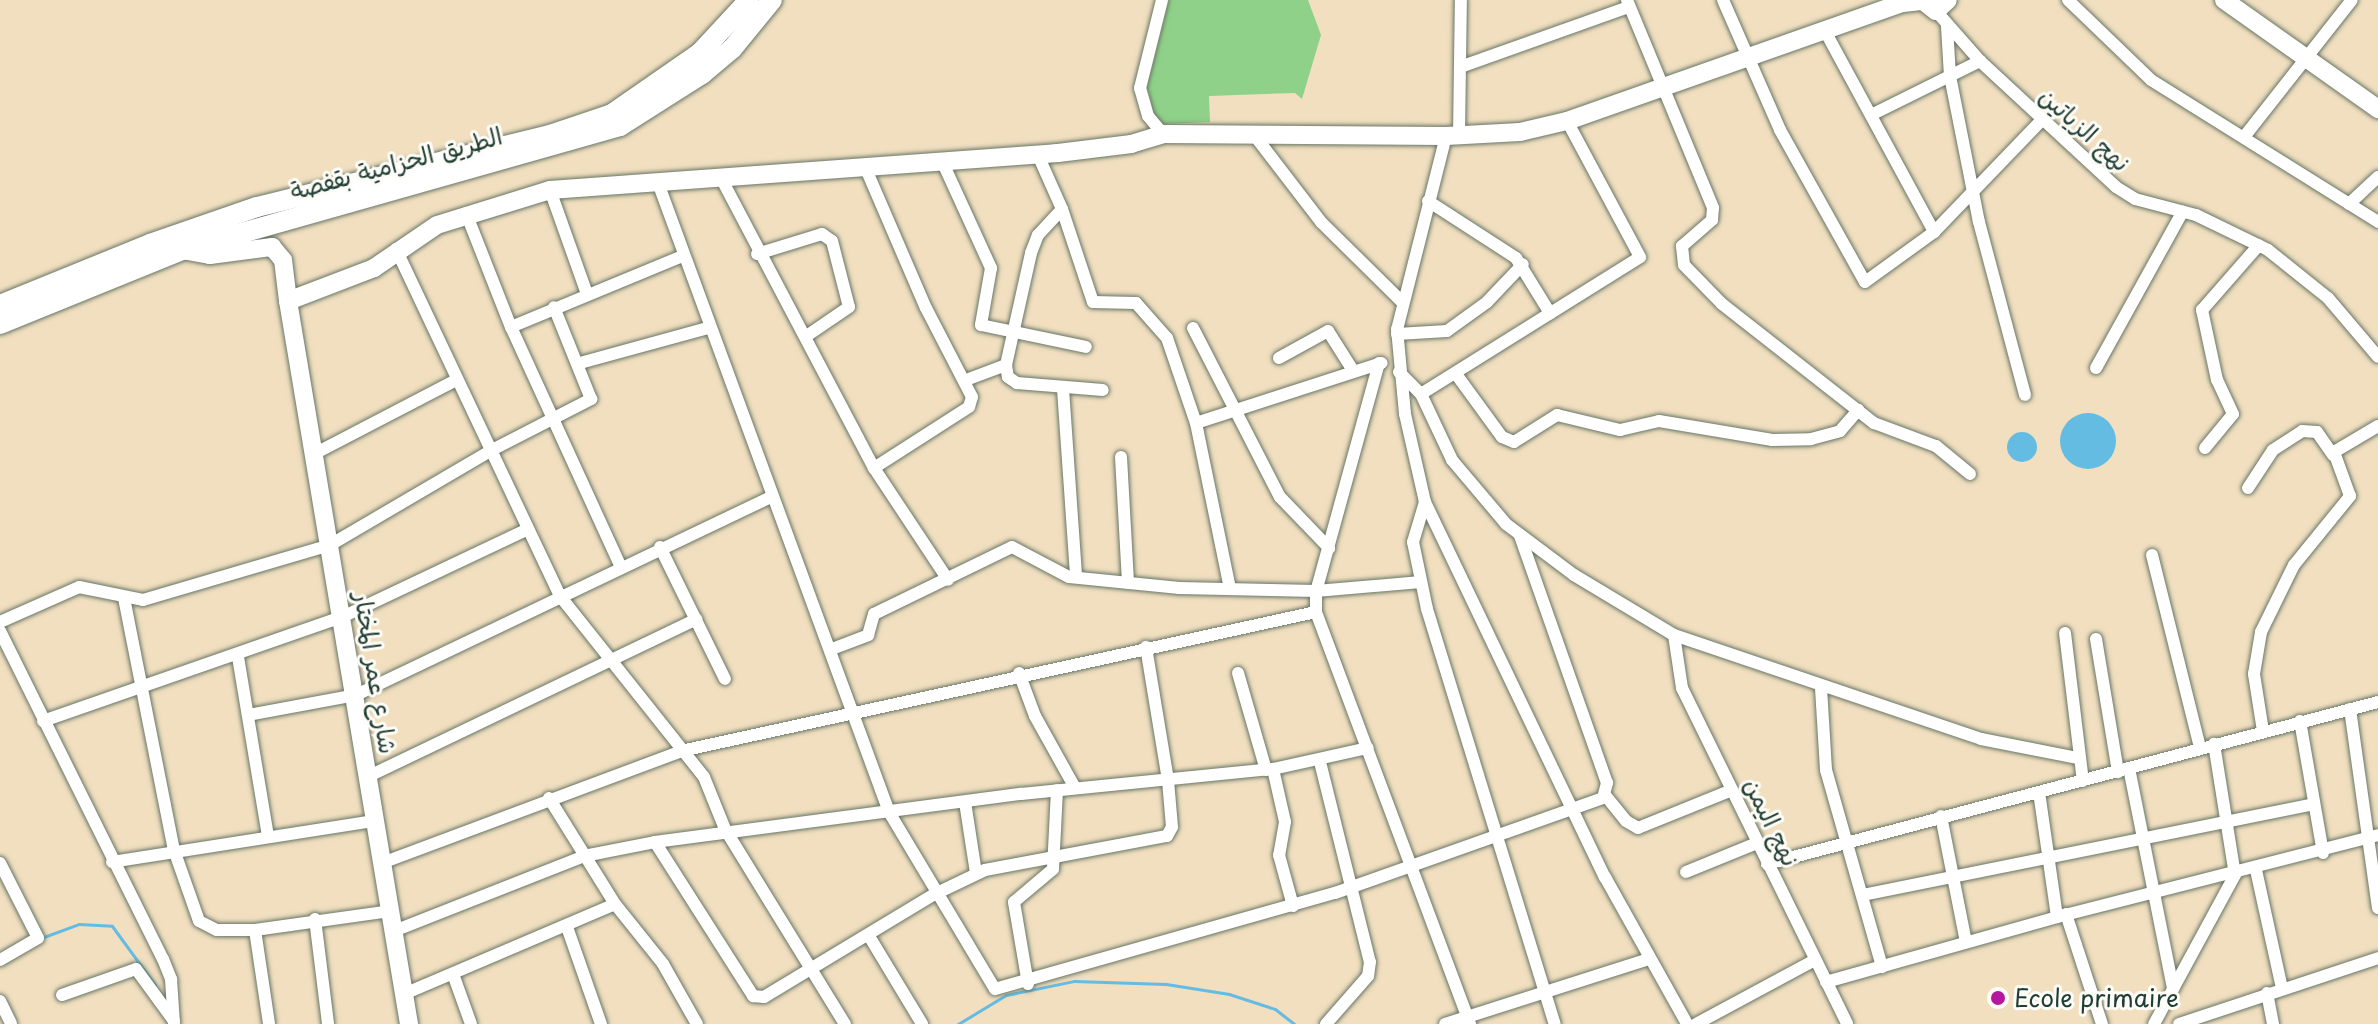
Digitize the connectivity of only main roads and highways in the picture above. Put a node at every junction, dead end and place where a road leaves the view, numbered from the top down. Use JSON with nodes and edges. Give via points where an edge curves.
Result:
{"nodes":[{"id":1,"x":749,"y":0,"type":"edge"},
{"id":2,"x":772,"y":0,"type":"edge"},
{"id":3,"x":0,"y":305,"type":"edge"},
{"id":4,"x":0,"y":324,"type":"edge"}],
"edges":[{"from":1,"to":3,"type":"main road","name":"الطريق الحزامية بقفصة","via":[[700,53],[612,114],[550,135],[257,207]]},
{"from":2,"to":4,"type":"main road","name":"الطريق الحزامية بقفصة","via":[[732,49],[702,74],[620,126],[182,250]]}]}
